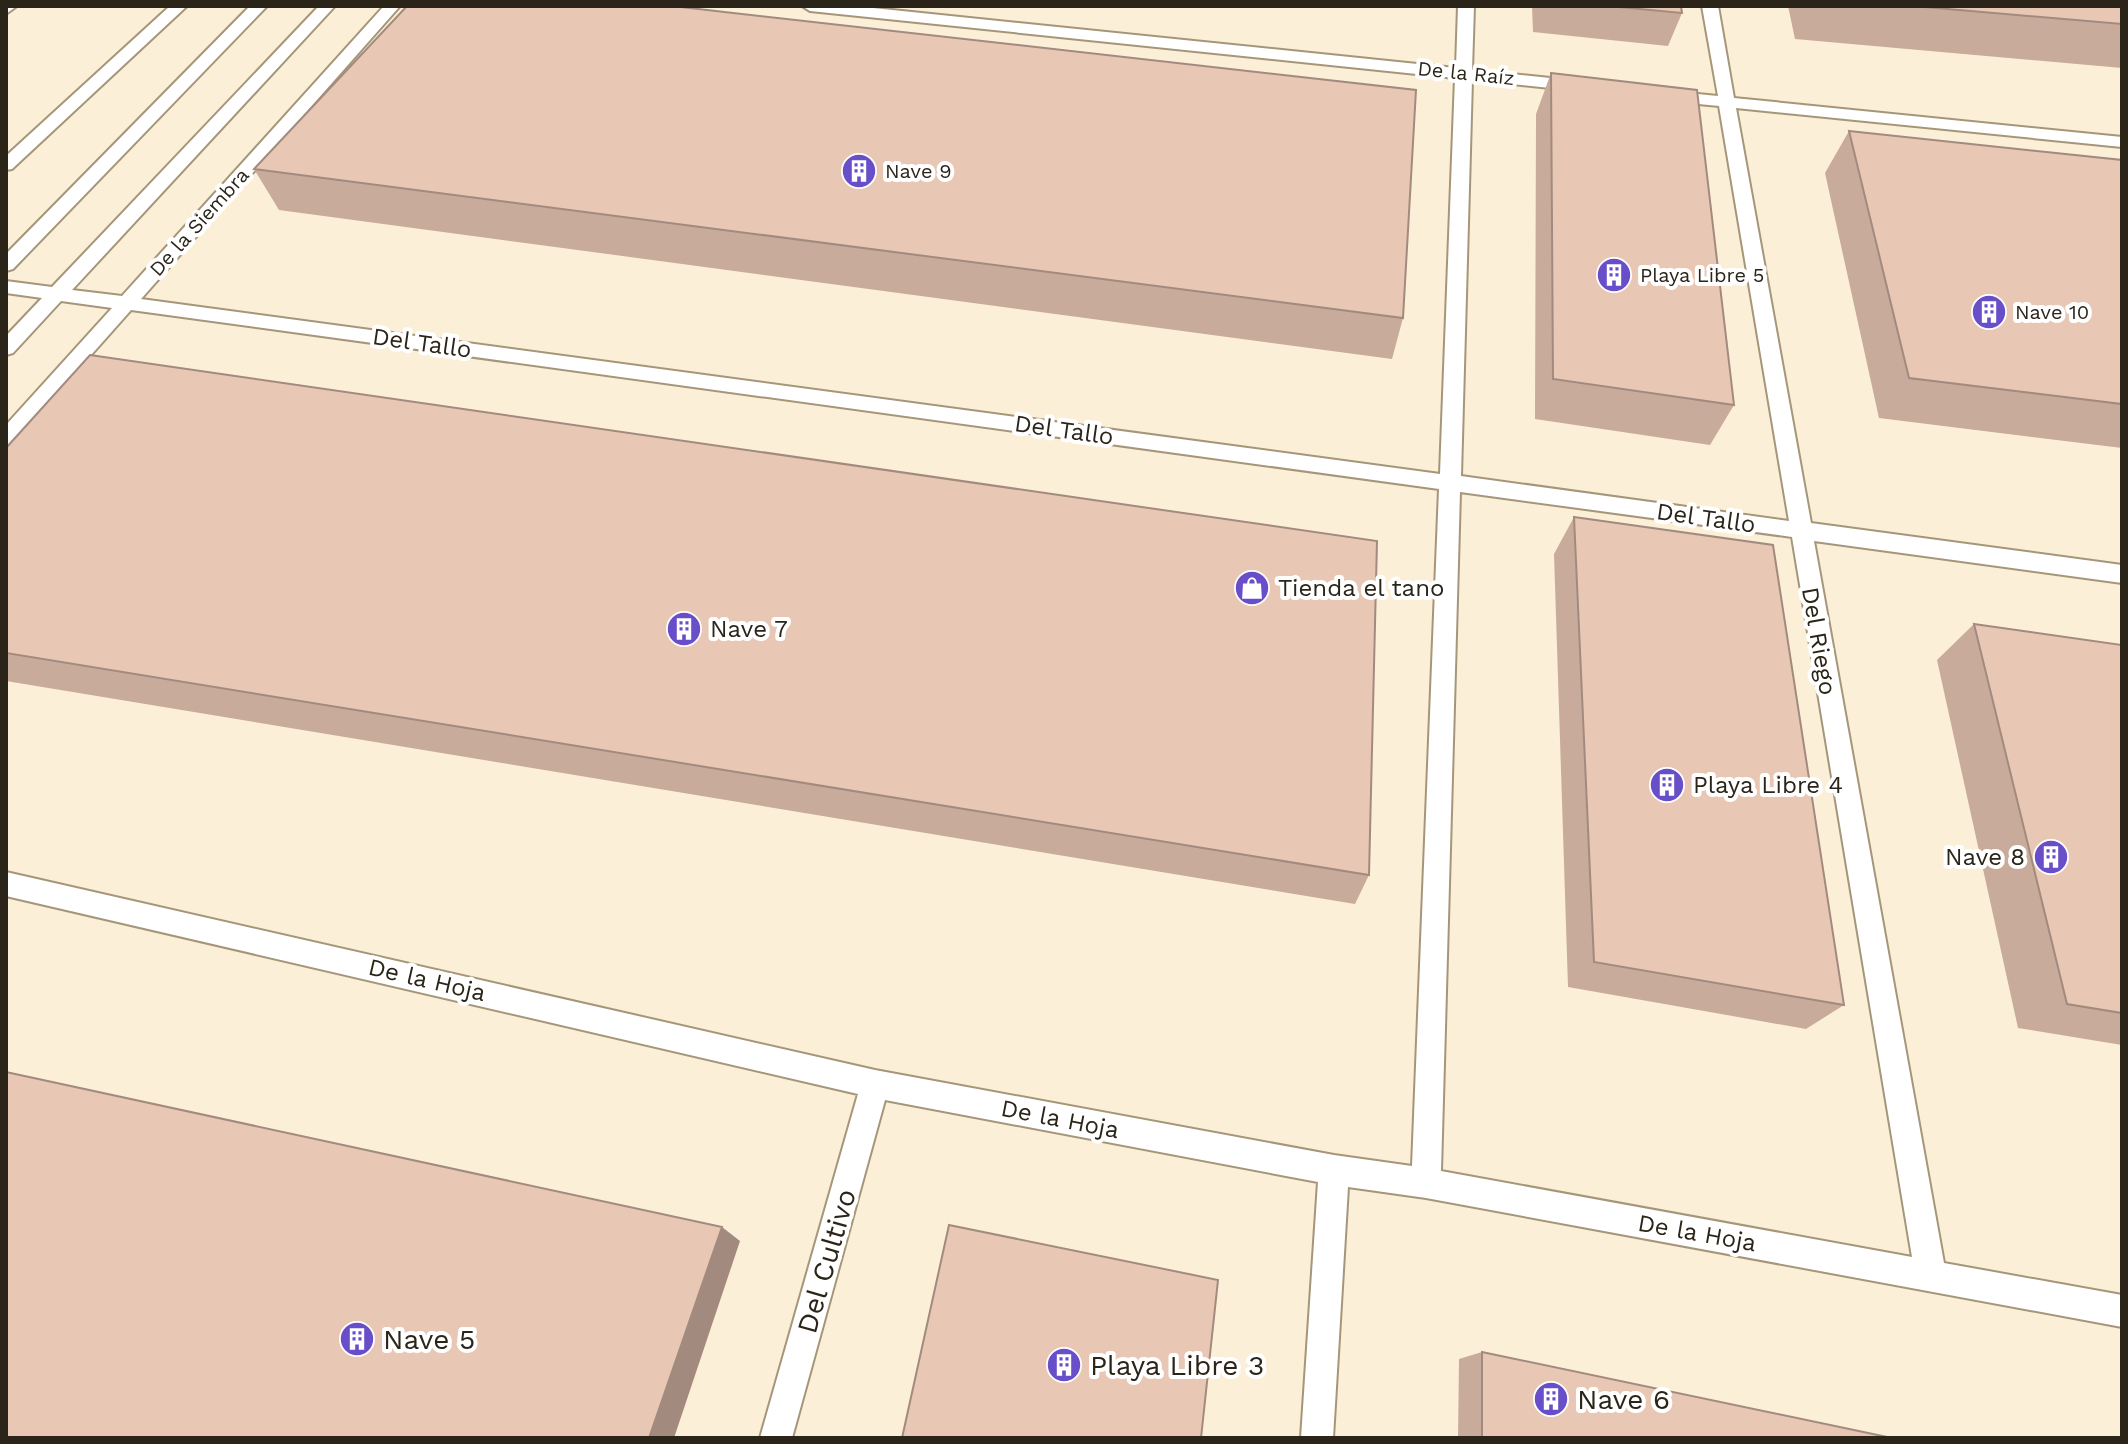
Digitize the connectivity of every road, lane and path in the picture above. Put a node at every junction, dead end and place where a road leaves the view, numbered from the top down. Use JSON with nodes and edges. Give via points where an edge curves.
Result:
{"nodes":[{"id":1,"x":179,"y":6,"type":"edge"},
{"id":2,"x":259,"y":6,"type":"edge"},
{"id":3,"x":327,"y":6,"type":"edge"},
{"id":4,"x":392,"y":6,"type":"edge"},
{"id":5,"x":810,"y":6,"type":"edge"},
{"id":6,"x":1466,"y":6,"type":"edge"},
{"id":7,"x":1710,"y":6,"type":"edge"},
{"id":8,"x":1464,"y":73,"type":"junction"},
{"id":9,"x":1603,"y":89,"type":"edge"},
{"id":10,"x":1650,"y":94,"type":"edge"},
{"id":11,"x":1728,"y":102,"type":"junction"},
{"id":12,"x":2122,"y":142,"type":"edge"},
{"id":13,"x":6,"y":165,"type":"edge"},
{"id":14,"x":6,"y":265,"type":"edge"},
{"id":15,"x":6,"y":287,"type":"edge"},
{"id":16,"x":59,"y":294,"type":"junction"},
{"id":17,"x":126,"y":303,"type":"junction"},
{"id":18,"x":6,"y":348,"type":"edge"},
{"id":19,"x":6,"y":438,"type":"edge"},
{"id":20,"x":1450,"y":483,"type":"junction"},
{"id":21,"x":1799,"y":530,"type":"junction"},
{"id":22,"x":2122,"y":574,"type":"edge"},
{"id":23,"x":6,"y":884,"type":"edge"},
{"id":24,"x":875,"y":1084,"type":"junction"},
{"id":25,"x":1334,"y":1170,"type":"junction"},
{"id":26,"x":1426,"y":1183,"type":"junction"},
{"id":27,"x":1931,"y":1276,"type":"junction"},
{"id":28,"x":2122,"y":1311,"type":"edge"},
{"id":29,"x":776,"y":1438,"type":"edge"},
{"id":30,"x":1317,"y":1438,"type":"edge"}],
"edges":[{"from":1,"to":13,"type":"lane"},
{"from":2,"to":14,"type":"lane"},
{"from":3,"to":16,"type":"lane"},
{"from":4,"to":17,"type":"lane","name":"De la Siembra"},
{"from":5,"to":8,"type":"lane","name":"De la Raíz"},
{"from":6,"to":8,"type":"lane"},
{"from":7,"to":11,"type":"lane","name":"Del Riego"},
{"from":8,"to":9,"type":"lane","name":"De la Raíz"},
{"from":8,"to":20,"type":"lane"},
{"from":10,"to":11,"type":"lane"},
{"from":11,"to":12,"type":"lane"},
{"from":11,"to":21,"type":"lane","name":"Del Riego"},
{"from":15,"to":16,"type":"lane","name":"Del Tallo"},
{"from":16,"to":17,"type":"lane","name":"Del Tallo"},
{"from":16,"to":18,"type":"lane"},
{"from":17,"to":19,"type":"lane","name":"De la Siembra"},
{"from":17,"to":20,"type":"lane","name":"Del Tallo"},
{"from":20,"to":21,"type":"lane","name":"Del Tallo"},
{"from":20,"to":26,"type":"lane"},
{"from":21,"to":22,"type":"lane","name":"Del Tallo"},
{"from":21,"to":27,"type":"lane","name":"Del Riego"},
{"from":23,"to":24,"type":"lane","name":"De la Hoja"},
{"from":24,"to":25,"type":"lane","name":"De la Hoja"},
{"from":24,"to":29,"type":"lane","name":"Del Cultivo"},
{"from":25,"to":26,"type":"lane","name":"De la Hoja"},
{"from":25,"to":30,"type":"lane"},
{"from":26,"to":27,"type":"lane","name":"De la Hoja"},
{"from":27,"to":28,"type":"lane","name":"De la Hoja"}]}
